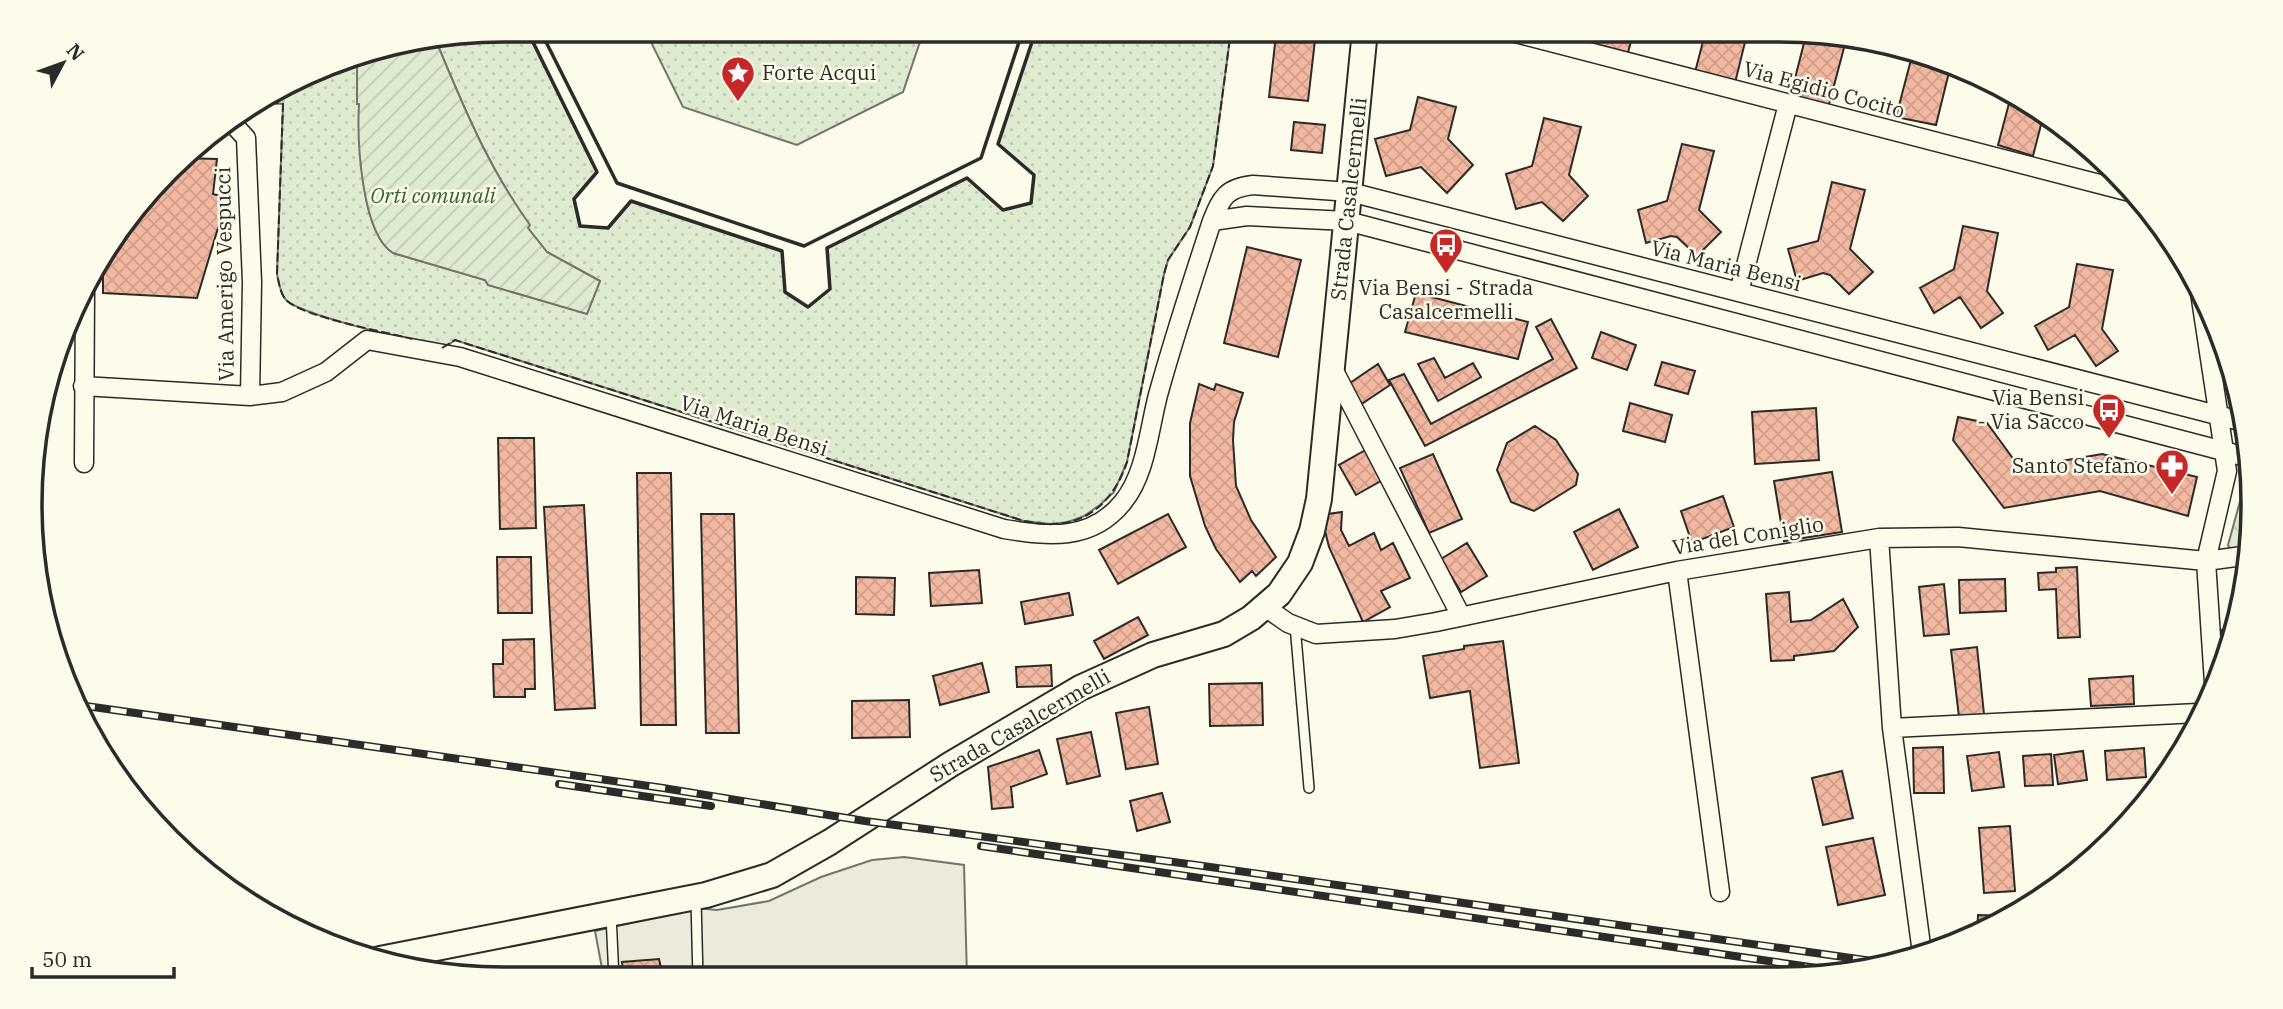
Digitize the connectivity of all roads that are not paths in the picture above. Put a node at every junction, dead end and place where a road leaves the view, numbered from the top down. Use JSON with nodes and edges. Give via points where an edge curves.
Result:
{"nodes":[{"id":1,"x":1364,"y":42,"type":"edge"},
{"id":2,"x":1550,"y":42,"type":"edge"},
{"id":3,"x":1788,"y":104,"type":"junction"},
{"id":4,"x":237,"y":128,"type":"edge"},
{"id":5,"x":2116,"y":188,"type":"edge"},
{"id":6,"x":1350,"y":192,"type":"junction"},
{"id":7,"x":1212,"y":221,"type":"junction"},
{"id":8,"x":1346,"y":221,"type":"junction"},
{"id":9,"x":1739,"y":292,"type":"junction"},
{"id":10,"x":85,"y":312,"type":"edge"},
{"id":11,"x":2206,"y":329,"type":"edge"},
{"id":12,"x":1332,"y":368,"type":"junction"},
{"id":13,"x":83,"y":386,"type":"junction"},
{"id":14,"x":250,"y":396,"type":"junction"},
{"id":15,"x":2221,"y":416,"type":"junction"},
{"id":16,"x":2233,"y":419,"type":"edge"},
{"id":17,"x":2224,"y":451,"type":"junction"},
{"id":18,"x":2238,"y":455,"type":"edge"},
{"id":19,"x":84,"y":463,"type":"dead end"},
{"id":20,"x":1879,"y":538,"type":"junction"},
{"id":21,"x":2238,"y":557,"type":"edge"},
{"id":22,"x":2206,"y":561,"type":"junction"},
{"id":23,"x":1677,"y":571,"type":"junction"},
{"id":24,"x":1265,"y":607,"type":"junction"},
{"id":25,"x":1461,"y":617,"type":"junction"},
{"id":26,"x":1294,"y":625,"type":"junction"},
{"id":27,"x":2213,"y":662,"type":"edge"},
{"id":28,"x":2191,"y":713,"type":"edge"},
{"id":29,"x":1892,"y":728,"type":"junction"},
{"id":30,"x":1309,"y":788,"type":"dead end"},
{"id":31,"x":1720,"y":892,"type":"dead end"},
{"id":32,"x":696,"y":897,"type":"junction"},
{"id":33,"x":611,"y":913,"type":"junction"},
{"id":34,"x":1921,"y":944,"type":"edge"},
{"id":35,"x":401,"y":955,"type":"edge"},
{"id":36,"x":613,"y":967,"type":"edge"},
{"id":37,"x":698,"y":967,"type":"edge"}],
"edges":[{"from":1,"to":6,"type":"main road","name":"Strada Casalcermelli"},
{"from":2,"to":3,"type":"street","name":"Via Egidio Cocito"},
{"from":3,"to":5,"type":"street","name":"Via Egidio Cocito"},
{"from":3,"to":9,"type":"street"},
{"from":4,"to":14,"type":"street","name":"Via Amerigo Vespucci","via":[[246,138],[252,282]]},
{"from":6,"to":7,"type":"street","name":"Via Maria Bensi","via":[[1238,187],[1221,198]]},
{"from":6,"to":8,"type":"main road","name":"Strada Casalcermelli"},
{"from":6,"to":9,"type":"street","name":"Via Maria Bensi"},
{"from":7,"to":8,"type":"street","via":[[1247,216]]},
{"from":7,"to":14,"type":"street","name":"Via Maria Bensi","via":[[1134,483],[1123,502],[1107,516],[1067,534],[1045,536],[1004,529],[460,357],[367,340],[326,372],[282,392]]},
{"from":8,"to":12,"type":"main road","name":"Strada Casalcermelli"},
{"from":8,"to":17,"type":"street"},
{"from":9,"to":15,"type":"street","name":"Via Maria Bensi"},
{"from":10,"to":13,"type":"street"},
{"from":11,"to":15,"type":"street"},
{"from":12,"to":24,"type":"main road","name":"Strada Casalcermelli","via":[[1312,531],[1300,563]]},
{"from":12,"to":25,"type":"street"},
{"from":13,"to":14,"type":"street","name":"Via Maria Bensi"},
{"from":13,"to":19,"type":"street"},
{"from":15,"to":16,"type":"street","name":"Via Maria Bensi"},
{"from":15,"to":17,"type":"street"},
{"from":17,"to":18,"type":"street"},
{"from":17,"to":22,"type":"street","via":[[2228,471]]},
{"from":20,"to":22,"type":"street","name":"Via del Coniglio","via":[[1958,537]]},
{"from":20,"to":23,"type":"street","name":"Via del Coniglio"},
{"from":20,"to":29,"type":"street"},
{"from":21,"to":22,"type":"street","name":"Via del Coniglio"},
{"from":22,"to":27,"type":"street"},
{"from":23,"to":25,"type":"street","name":"Via del Coniglio"},
{"from":23,"to":31,"type":"street"},
{"from":24,"to":26,"type":"street","name":"Via del Coniglio"},
{"from":24,"to":32,"type":"main road","name":"Strada Casalcermelli","via":[[1224,634],[1153,655],[1080,688],[772,875]]},
{"from":25,"to":26,"type":"street","name":"Via del Coniglio","via":[[1395,629],[1316,634]]},
{"from":26,"to":30,"type":"lane"},
{"from":28,"to":29,"type":"street"},
{"from":29,"to":34,"type":"street"},
{"from":32,"to":33,"type":"main road","name":"Strada Casalcermelli"},
{"from":32,"to":37,"type":"lane"},
{"from":33,"to":35,"type":"main road","name":"Strada Casalcermelli"},
{"from":33,"to":36,"type":"lane"}]}
